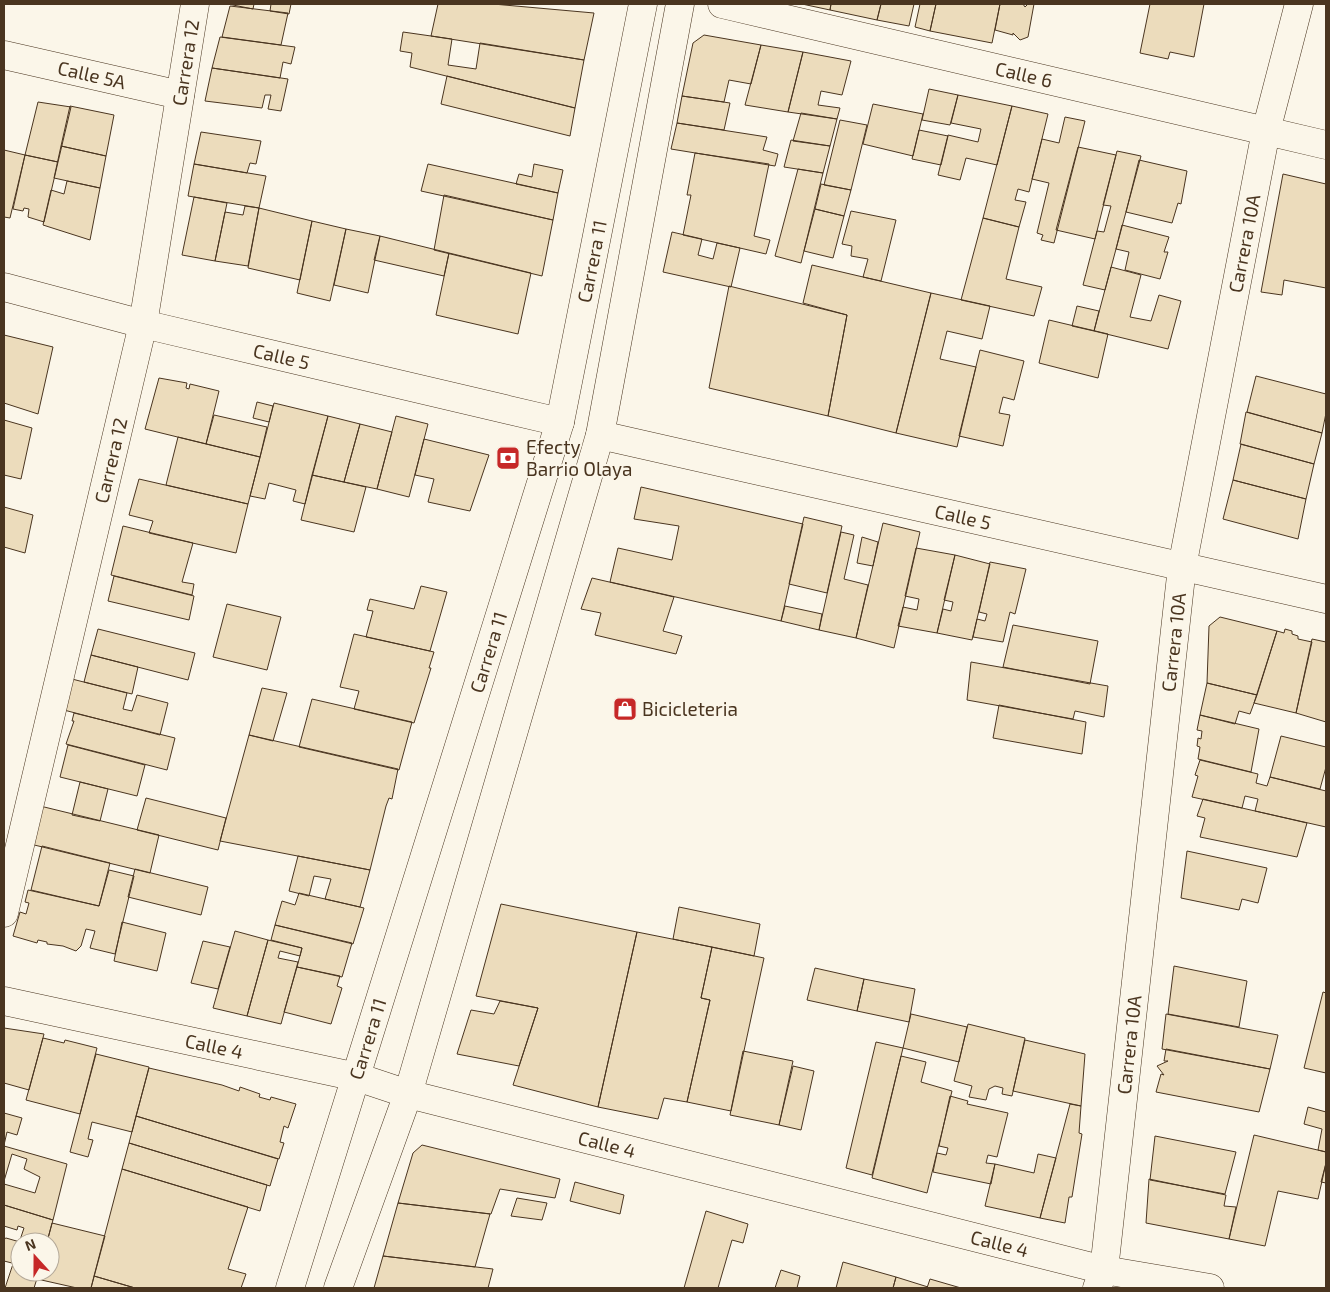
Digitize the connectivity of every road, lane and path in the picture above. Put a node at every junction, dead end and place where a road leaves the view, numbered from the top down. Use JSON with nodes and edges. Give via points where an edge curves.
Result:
{"nodes":[{"id":1,"x":195,"y":4,"type":"edge"},
{"id":2,"x":643,"y":4,"type":"edge"},
{"id":3,"x":680,"y":4,"type":"edge"},
{"id":4,"x":722,"y":4,"type":"edge"},
{"id":5,"x":1299,"y":4,"type":"edge"},
{"id":6,"x":4,"y":55,"type":"edge"},
{"id":7,"x":180,"y":95,"type":"junction"},
{"id":8,"x":1266,"y":131,"type":"junction"},
{"id":9,"x":1326,"y":145,"type":"edge"},
{"id":10,"x":4,"y":286,"type":"edge"},
{"id":11,"x":143,"y":324,"type":"junction"},
{"id":12,"x":560,"y":422,"type":"junction"},
{"id":13,"x":600,"y":435,"type":"junction"},
{"id":14,"x":1182,"y":567,"type":"junction"},
{"id":15,"x":1326,"y":599,"type":"edge"},
{"id":16,"x":4,"y":913,"type":"edge"},
{"id":17,"x":4,"y":1001,"type":"edge"},
{"id":18,"x":357,"y":1078,"type":"junction"},
{"id":19,"x":408,"y":1094,"type":"junction"},
{"id":20,"x":1101,"y":1279,"type":"edge"},
{"id":21,"x":290,"y":1288,"type":"edge"},
{"id":22,"x":338,"y":1288,"type":"edge"},
{"id":23,"x":1210,"y":1288,"type":"edge"}],
"edges":[{"from":1,"to":7,"type":"street","name":"Carrera 12"},
{"from":2,"to":12,"type":"street","name":"Carrera 11"},
{"from":3,"to":13,"type":"street","name":"Carrera 11"},
{"from":4,"to":8,"type":"street","name":"Calle 6"},
{"from":5,"to":8,"type":"street","name":"Carrera 10A"},
{"from":6,"to":7,"type":"street","name":"Calle 5A"},
{"from":7,"to":11,"type":"street","name":"Carrera 12"},
{"from":8,"to":9,"type":"street","name":"Calle 6"},
{"from":8,"to":14,"type":"street","name":"Carrera 10A"},
{"from":10,"to":11,"type":"street","name":"Calle 5"},
{"from":11,"to":12,"type":"street","name":"Calle 5"},
{"from":11,"to":16,"type":"street","name":"Carrera 12"},
{"from":12,"to":18,"type":"street","name":"Carrera 11"},
{"from":13,"to":14,"type":"street","name":"Calle 5"},
{"from":13,"to":19,"type":"street","name":"Carrera 11"},
{"from":14,"to":15,"type":"street","name":"Calle 5"},
{"from":14,"to":20,"type":"street","name":"Carrera 10A"},
{"from":17,"to":18,"type":"street","name":"Calle 4"},
{"from":18,"to":19,"type":"street","name":"Calle 4"},
{"from":18,"to":21,"type":"street","name":"Carrera 11"},
{"from":19,"to":20,"type":"street","name":"Calle 4"},
{"from":19,"to":22,"type":"street","name":"Carrera 11"},
{"from":20,"to":23,"type":"street","name":"Calle 4"}]}
